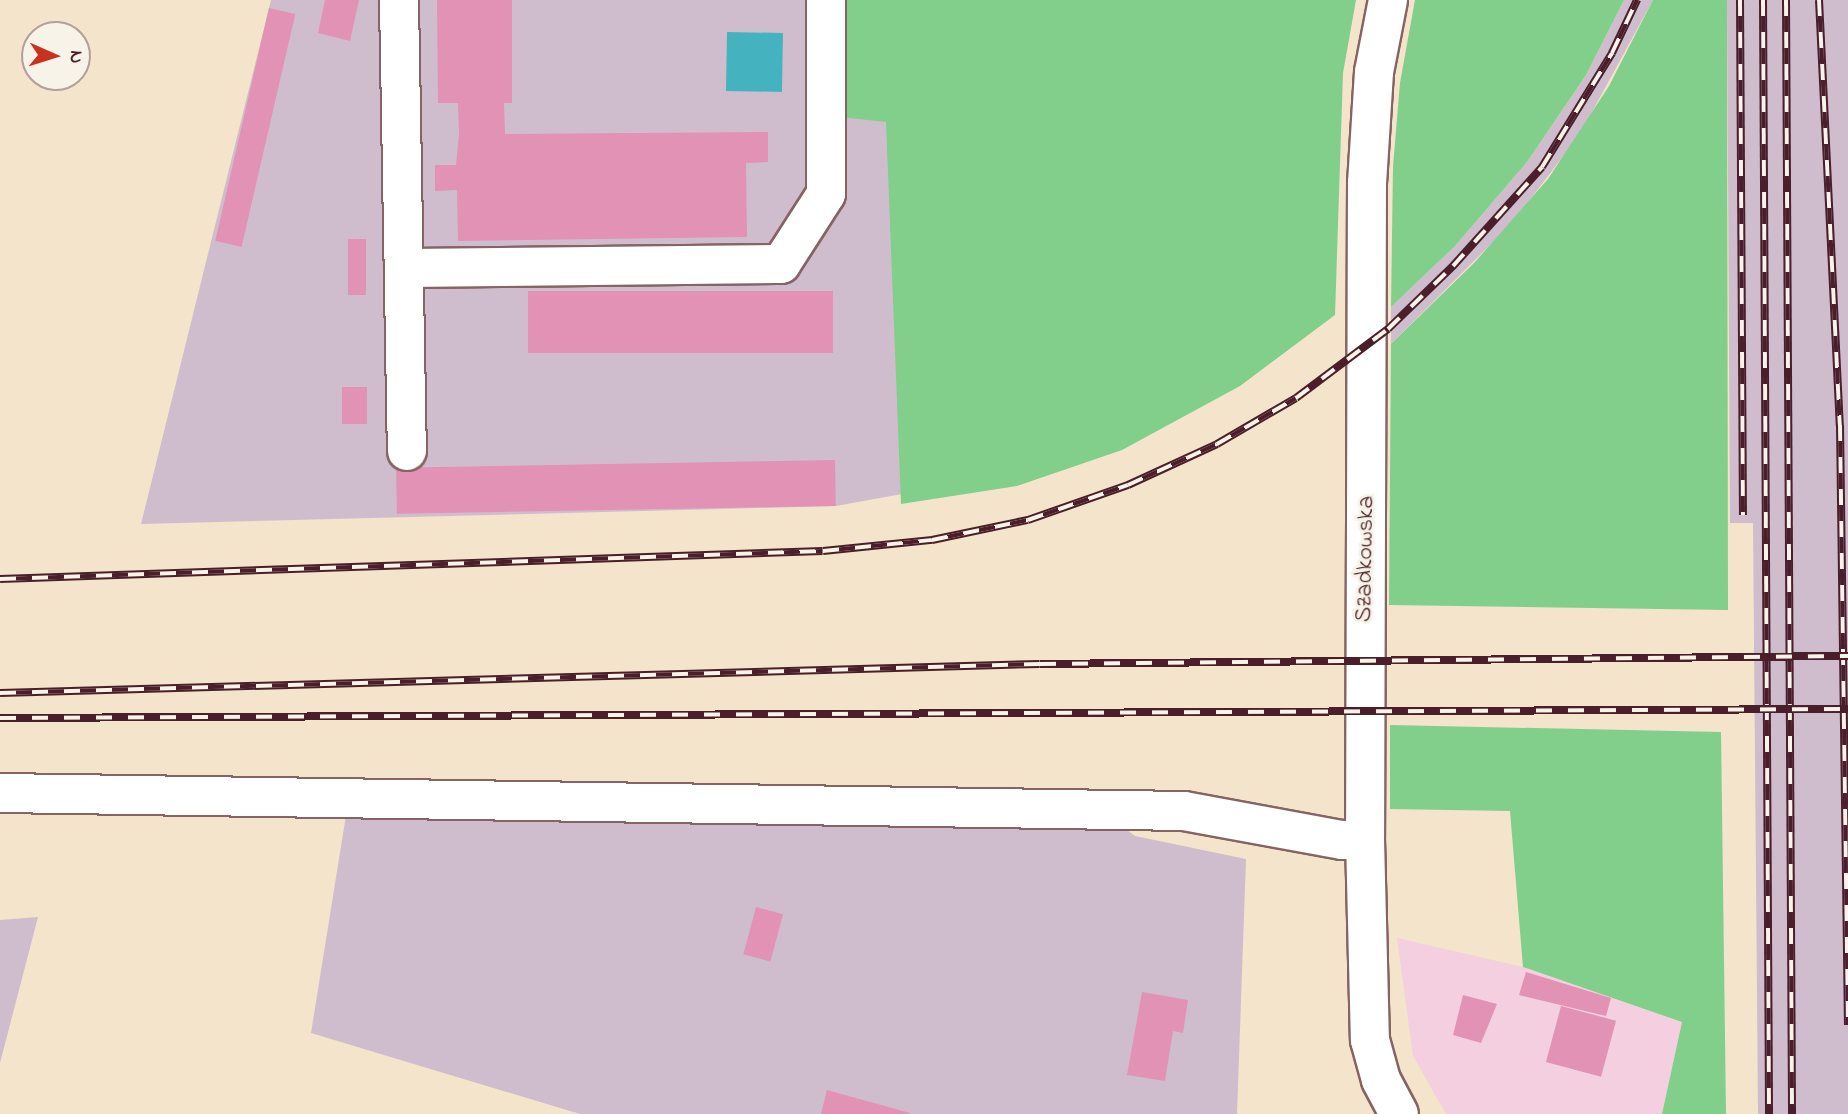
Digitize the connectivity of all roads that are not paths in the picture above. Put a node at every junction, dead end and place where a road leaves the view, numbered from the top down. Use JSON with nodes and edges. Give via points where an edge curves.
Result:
{"nodes":[{"id":1,"x":399,"y":0,"type":"edge"},
{"id":2,"x":826,"y":0,"type":"edge"},
{"id":3,"x":1388,"y":0,"type":"edge"},
{"id":4,"x":404,"y":268,"type":"junction"},
{"id":5,"x":407,"y":451,"type":"dead end"},
{"id":6,"x":0,"y":793,"type":"edge"},
{"id":7,"x":1365,"y":839,"type":"junction"},
{"id":8,"x":1399,"y":1114,"type":"edge"}],
"edges":[{"from":1,"to":4,"type":"street"},
{"from":2,"to":4,"type":"street","via":[[827,194],[781,264]]},
{"from":3,"to":7,"type":"street","name":"Szadkowska","via":[[1374,72],[1367,183]]},
{"from":4,"to":5,"type":"street"},
{"from":6,"to":7,"type":"street","via":[[1184,811],[1342,840]]},
{"from":7,"to":8,"type":"street","name":"Szadkowska","via":[[1370,1040],[1381,1080]]}]}
